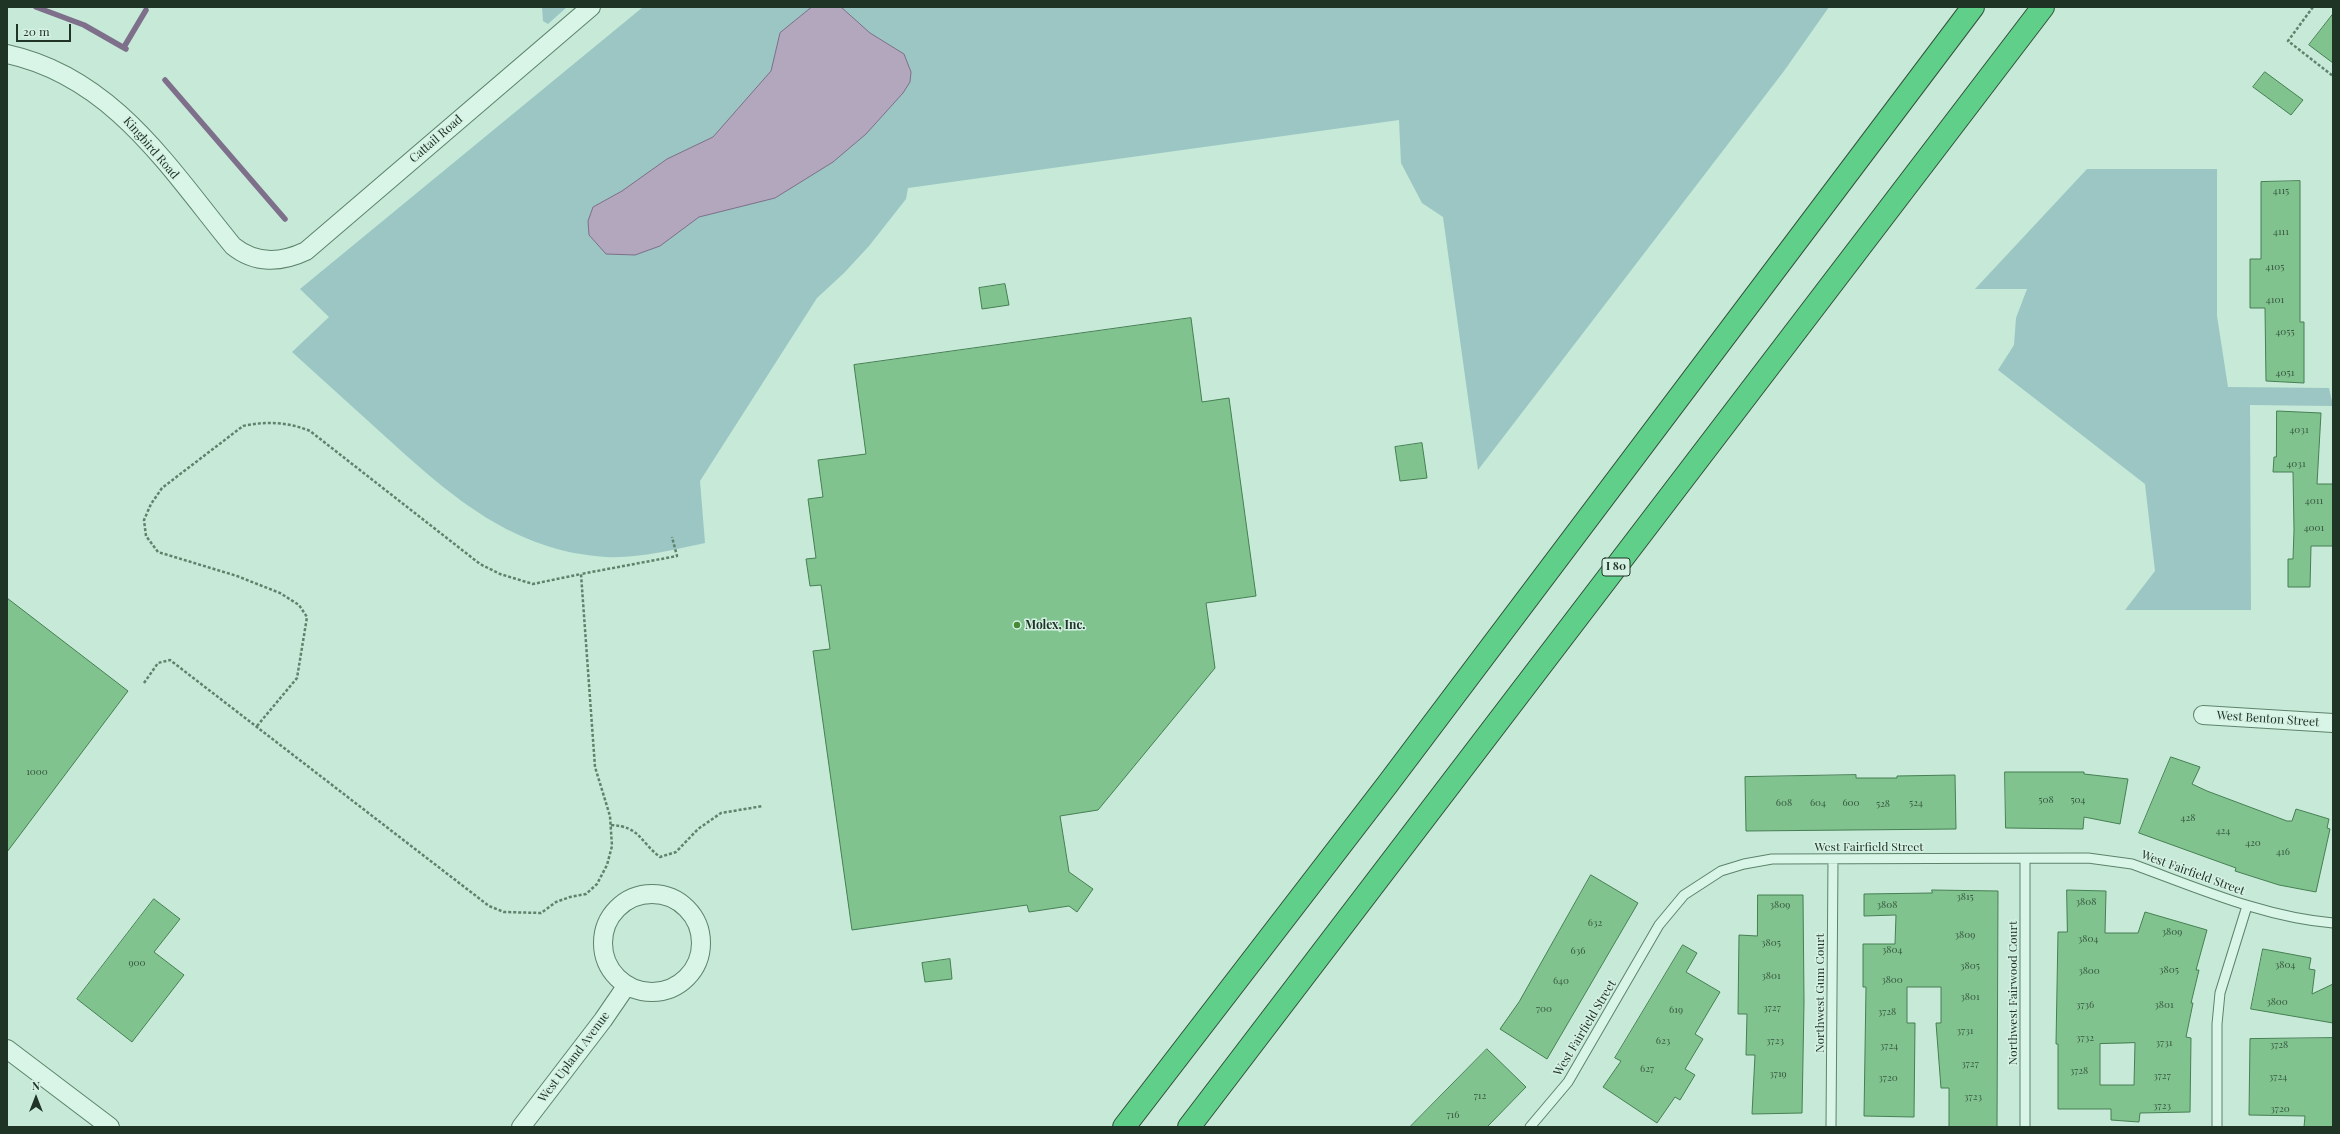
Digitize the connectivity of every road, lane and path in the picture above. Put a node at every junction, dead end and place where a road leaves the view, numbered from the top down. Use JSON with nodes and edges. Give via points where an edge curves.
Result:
{"nodes":[{"id":1,"x":591,"y":7,"type":"edge"},
{"id":2,"x":1973,"y":7,"type":"edge"},
{"id":3,"x":2043,"y":7,"type":"edge"},
{"id":4,"x":2313,"y":7,"type":"edge"},
{"id":5,"x":7,"y":54,"type":"edge"},
{"id":6,"x":2333,"y":76,"type":"edge"},
{"id":7,"x":276,"y":261,"type":"joint"},
{"id":8,"x":672,"y":537,"type":"dead end"},
{"id":9,"x":581,"y":574,"type":"junction"},
{"id":10,"x":144,"y":683,"type":"dead end"},
{"id":11,"x":2203,"y":715,"type":"dead end"},
{"id":12,"x":2333,"y":723,"type":"edge"},
{"id":13,"x":257,"y":726,"type":"junction"},
{"id":14,"x":763,"y":806,"type":"dead end"},
{"id":15,"x":611,"y":825,"type":"junction"},
{"id":16,"x":1833,"y":859,"type":"junction"},
{"id":17,"x":2025,"y":860,"type":"junction"},
{"id":18,"x":2247,"y":906,"type":"junction"},
{"id":19,"x":2333,"y":923,"type":"edge"},
{"id":20,"x":627,"y":985,"type":"junction"},
{"id":21,"x":7,"y":1049,"type":"edge"},
{"id":22,"x":110,"y":1127,"type":"edge"},
{"id":23,"x":521,"y":1127,"type":"edge"},
{"id":24,"x":1124,"y":1127,"type":"edge"},
{"id":25,"x":1189,"y":1127,"type":"edge"},
{"id":26,"x":1530,"y":1127,"type":"edge"},
{"id":27,"x":1831,"y":1127,"type":"edge"},
{"id":28,"x":2025,"y":1127,"type":"edge"},
{"id":29,"x":2217,"y":1127,"type":"edge"}],
"edges":[{"from":1,"to":7,"type":"street","name":"Cattail Road","via":[[306,251]]},
{"from":2,"to":24,"type":"highway","via":[[1387,785]]},
{"from":3,"to":25,"type":"highway","number":"I 80"},
{"from":4,"to":6,"type":"path","via":[[2288,41]]},
{"from":5,"to":7,"type":"street","name":"Kingbird Road","via":[[57,71],[115,108],[136,127],[233,246],[250,257]]},
{"from":8,"to":9,"type":"path","via":[[677,556]]},
{"from":9,"to":13,"type":"path","via":[[533,584],[500,574],[480,564],[310,430],[294,424],[256,423],[243,426],[162,488],[144,520],[146,536],[158,552],[237,576],[280,594],[298,605],[307,617],[297,678]]},
{"from":9,"to":15,"type":"path","via":[[595,767]]},
{"from":10,"to":13,"type":"path","via":[[158,663],[170,660]]},
{"from":11,"to":12,"type":"street","name":"West Benton Street"},
{"from":13,"to":15,"type":"path","via":[[489,906],[504,912],[541,913],[556,902],[586,894],[597,884],[608,865],[612,846]]},
{"from":14,"to":15,"type":"path","via":[[721,813],[698,828],[676,852],[660,857],[626,826]]},
{"from":16,"to":17,"type":"lane","name":"West Fairfield Street"},
{"from":16,"to":26,"type":"lane","name":"West Fairfield Street","via":[[1772,859],[1744,864],[1721,871],[1684,895],[1659,925],[1568,1082]]},
{"from":16,"to":27,"type":"lane","name":"Northwest Gum Court"},
{"from":17,"to":18,"type":"lane","name":"West Fairfield Street","via":[[2088,858],[2122,861]]},
{"from":17,"to":28,"type":"lane","name":"Northwest Fairwood Court"},
{"from":18,"to":19,"type":"lane","name":"West Fairfield Street"},
{"from":18,"to":29,"type":"lane","via":[[2220,993],[2217,1024]]},
{"from":20,"to":20,"type":"street","via":[[640,991],[669,989],[683,981],[694,969],[700,955],[701,939],[697,923],[688,910],[676,900],[660,894],[642,894],[626,900],[605,926],[602,943],[605,960],[614,974]]},
{"from":20,"to":23,"type":"street","name":"West Upland Avenue"},
{"from":21,"to":22,"type":"street"}]}
